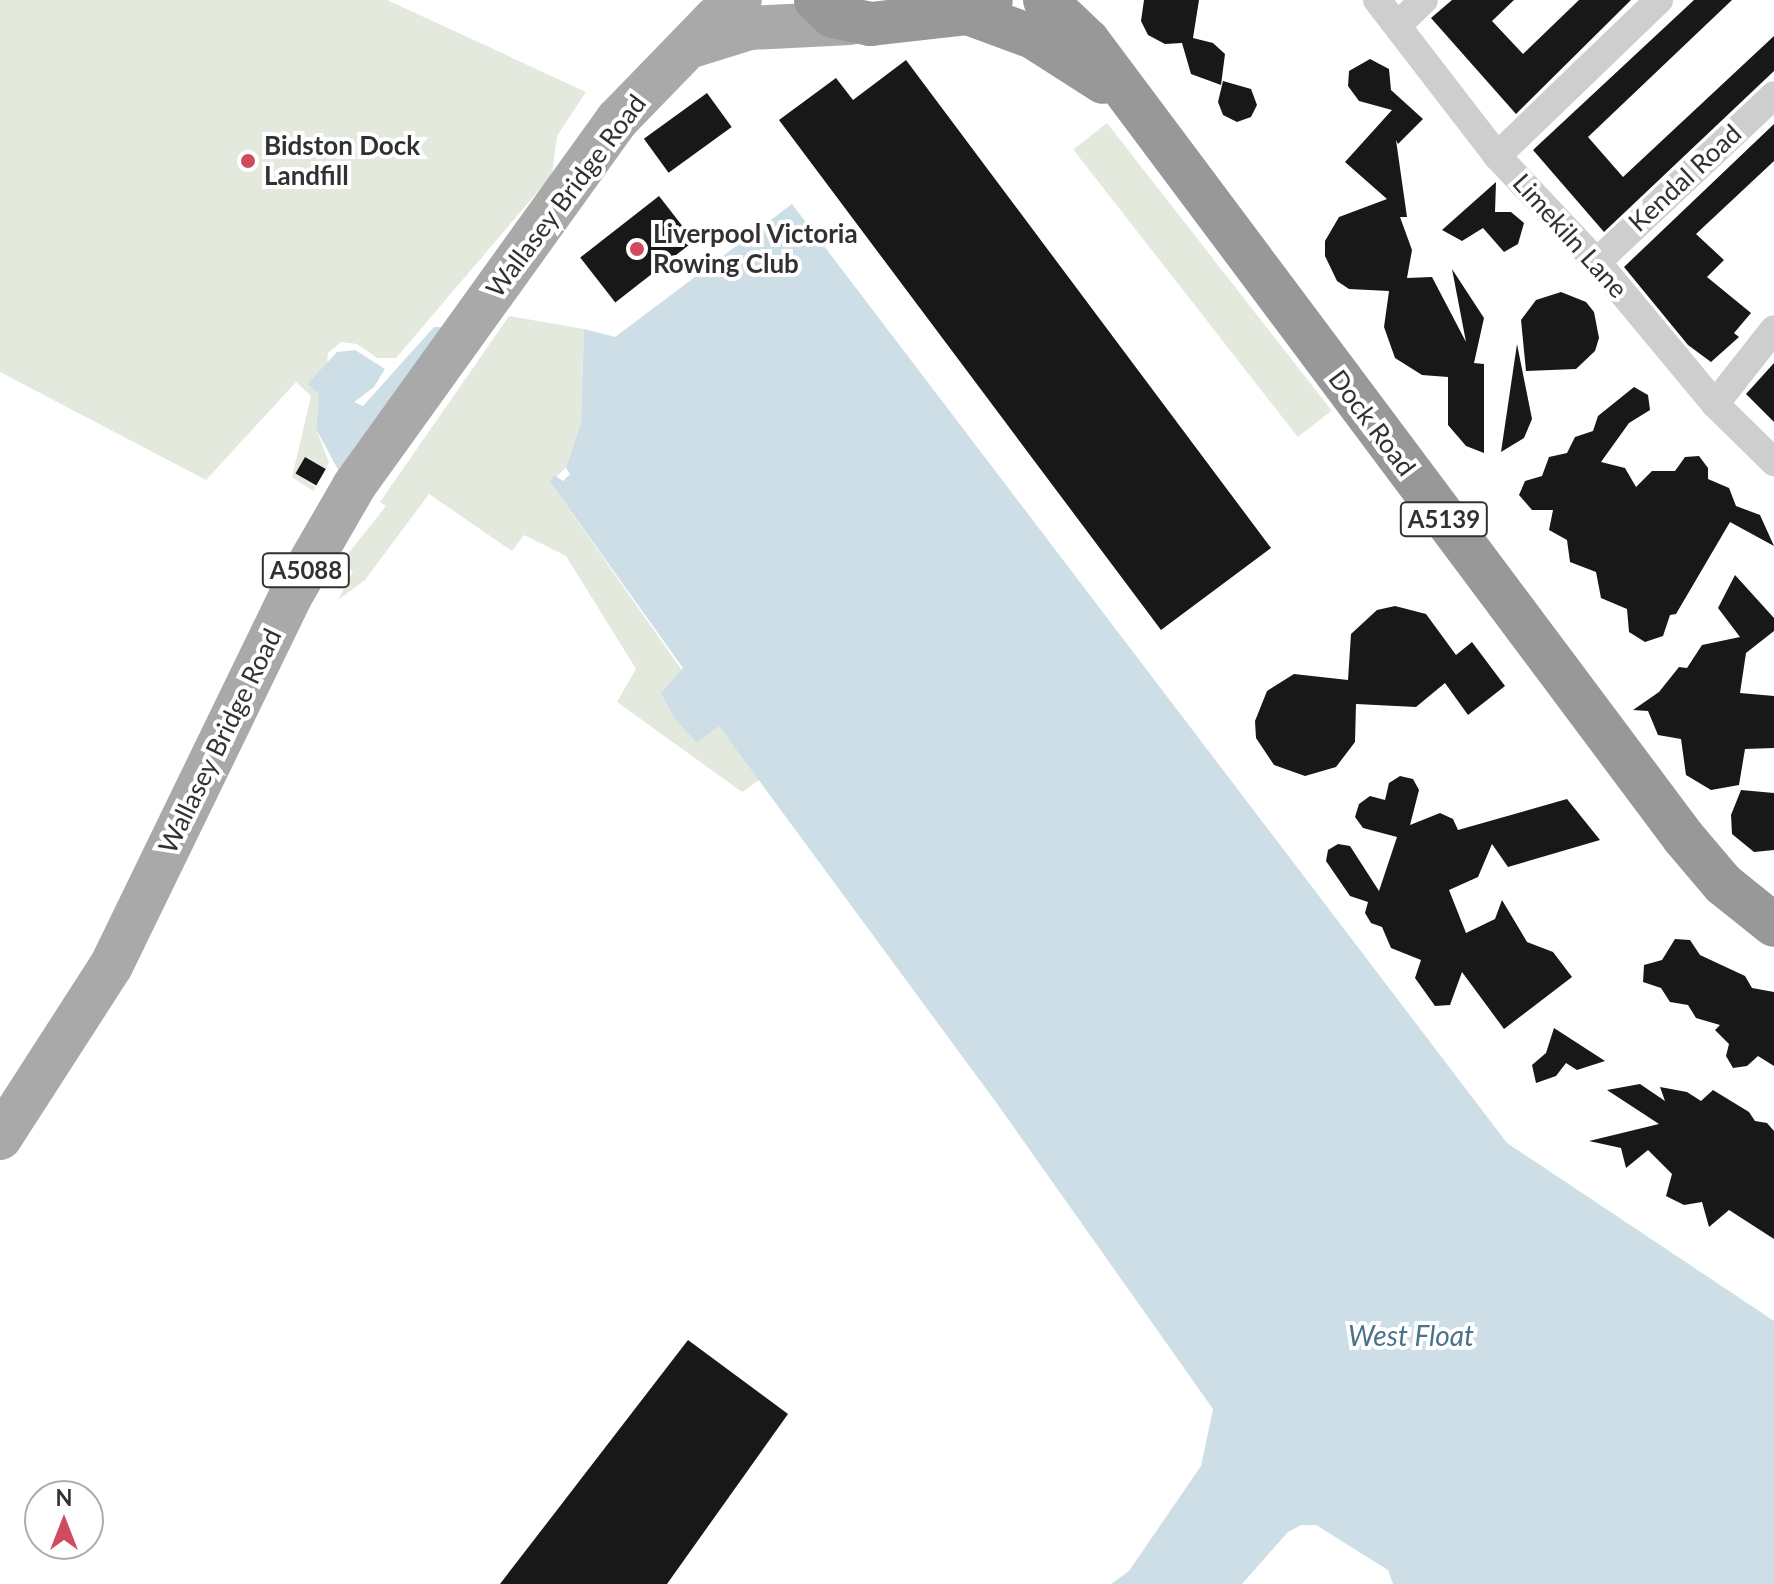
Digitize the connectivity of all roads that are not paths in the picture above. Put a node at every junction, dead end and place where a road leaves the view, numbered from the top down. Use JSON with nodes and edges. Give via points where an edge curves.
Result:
{"nodes":[{"id":1,"x":740,"y":0,"type":"edge"},
{"id":2,"x":1045,"y":0,"type":"edge"},
{"id":3,"x":1377,"y":0,"type":"edge"},
{"id":4,"x":1424,"y":0,"type":"edge"},
{"id":5,"x":1659,"y":0,"type":"edge"},
{"id":6,"x":980,"y":6,"type":"edge"},
{"id":7,"x":833,"y":11,"type":"edge"},
{"id":8,"x":1398,"y":25,"type":"junction"},
{"id":9,"x":686,"y":49,"type":"junction"},
{"id":10,"x":1774,"y":95,"type":"edge"},
{"id":11,"x":1129,"y":98,"type":"junction"},
{"id":12,"x":1497,"y":156,"type":"junction"},
{"id":13,"x":1597,"y":262,"type":"junction"},
{"id":14,"x":1774,"y":329,"type":"edge"},
{"id":15,"x":1715,"y":404,"type":"junction"},
{"id":16,"x":1774,"y":462,"type":"edge"},
{"id":17,"x":1774,"y":925,"type":"edge"},
{"id":18,"x":0,"y":1138,"type":"edge"}],
"edges":[{"from":1,"to":9,"type":"main road","number":"A5088"},
{"from":2,"to":11,"type":"highway","name":"Dock Road","number":"A5139","via":[[1088,41]]},
{"from":3,"to":8,"type":"street","name":"Limekiln Lane"},
{"from":4,"to":8,"type":"street"},
{"from":5,"to":12,"type":"street"},
{"from":6,"to":7,"type":"highway","number":"A5139"},
{"from":6,"to":11,"type":"highway","name":"Dock Road","number":"A5139"},
{"from":7,"to":9,"type":"main road","number":"A5088","via":[[750,28]]},
{"from":8,"to":12,"type":"street","name":"Limekiln Lane"},
{"from":9,"to":18,"type":"main road","name":"Wallasey Bridge Road","number":"A5088","via":[[617,120],[354,486],[290,597],[111,966]]},
{"from":10,"to":13,"type":"street","name":"Kendal Road"},
{"from":11,"to":17,"type":"highway","name":"Dock Road","number":"A5139","via":[[1684,838],[1723,884]]},
{"from":12,"to":13,"type":"street","name":"Limekiln Lane"},
{"from":13,"to":15,"type":"street","name":"Limekiln Lane"},
{"from":14,"to":15,"type":"street"},
{"from":15,"to":16,"type":"street","name":"Limekiln Lane"}]}
